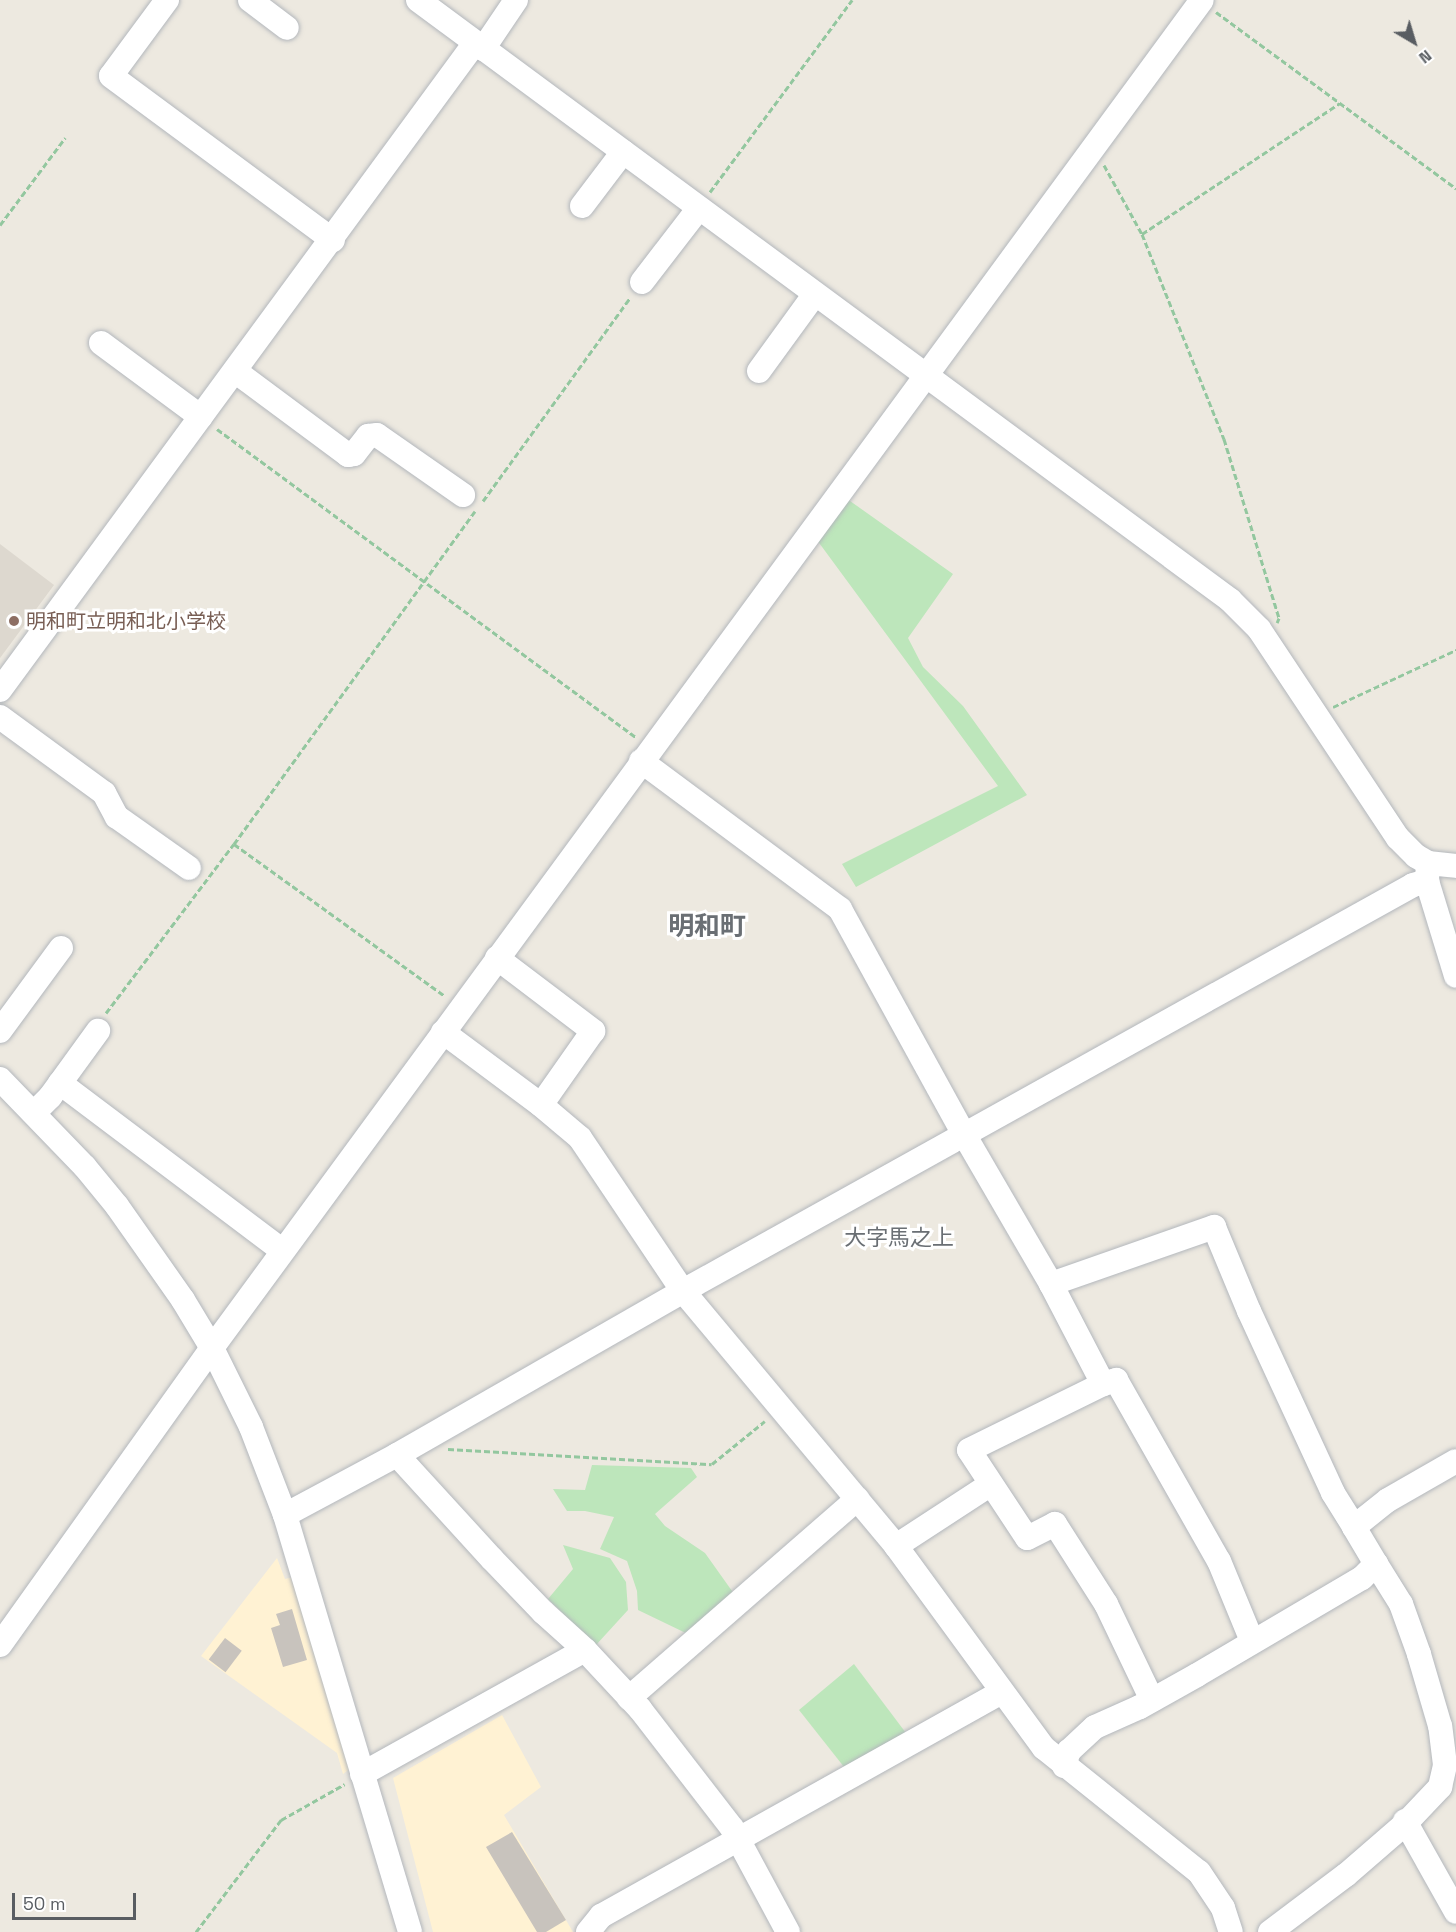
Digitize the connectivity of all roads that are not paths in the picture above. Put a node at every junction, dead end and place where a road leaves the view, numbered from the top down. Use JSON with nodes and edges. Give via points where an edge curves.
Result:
{"nodes":[{"id":1,"x":166,"y":0,"type":"edge"},
{"id":2,"x":249,"y":0,"type":"edge"},
{"id":3,"x":418,"y":0,"type":"edge"},
{"id":4,"x":516,"y":0,"type":"edge"},
{"id":5,"x":1201,"y":0,"type":"edge"},
{"id":6,"x":287,"y":28,"type":"dead end"},
{"id":7,"x":479,"y":46,"type":"junction"},
{"id":8,"x":623,"y":152,"type":"junction"},
{"id":9,"x":582,"y":206,"type":"dead end"},
{"id":10,"x":699,"y":208,"type":"junction"},
{"id":11,"x":333,"y":240,"type":"junction"},
{"id":12,"x":642,"y":282,"type":"road end"},
{"id":13,"x":815,"y":294,"type":"junction"},
{"id":14,"x":101,"y":343,"type":"dead end"},
{"id":15,"x":235,"y":371,"type":"junction"},
{"id":16,"x":759,"y":371,"type":"dead end"},
{"id":17,"x":926,"y":376,"type":"junction"},
{"id":18,"x":201,"y":417,"type":"junction"},
{"id":19,"x":463,"y":495,"type":"dead end"},
{"id":20,"x":0,"y":690,"type":"edge"},
{"id":21,"x":0,"y":717,"type":"edge"},
{"id":22,"x":646,"y":755,"type":"junction"},
{"id":23,"x":1456,"y":866,"type":"edge"},
{"id":24,"x":189,"y":868,"type":"dead end"},
{"id":25,"x":1428,"y":872,"type":"junction"},
{"id":26,"x":60,"y":948,"type":"dead end"},
{"id":27,"x":497,"y":958,"type":"junction"},
{"id":28,"x":1456,"y":976,"type":"edge"},
{"id":29,"x":98,"y":1030,"type":"road end"},
{"id":30,"x":0,"y":1031,"type":"edge"},
{"id":31,"x":443,"y":1032,"type":"junction"},
{"id":32,"x":0,"y":1079,"type":"edge"},
{"id":33,"x":60,"y":1083,"type":"junction"},
{"id":34,"x":541,"y":1105,"type":"junction"},
{"id":35,"x":34,"y":1113,"type":"junction"},
{"id":36,"x":965,"y":1136,"type":"junction"},
{"id":37,"x":276,"y":1246,"type":"dead end"},
{"id":38,"x":1051,"y":1284,"type":"junction"},
{"id":39,"x":683,"y":1291,"type":"junction"},
{"id":40,"x":212,"y":1348,"type":"junction"},
{"id":41,"x":1103,"y":1384,"type":"junction"},
{"id":42,"x":397,"y":1455,"type":"junction"},
{"id":43,"x":1456,"y":1461,"type":"edge"},
{"id":44,"x":991,"y":1484,"type":"junction"},
{"id":45,"x":857,"y":1499,"type":"junction"},
{"id":46,"x":285,"y":1515,"type":"junction"},
{"id":47,"x":1354,"y":1527,"type":"junction"},
{"id":48,"x":896,"y":1546,"type":"junction"},
{"id":49,"x":1376,"y":1564,"type":"junction"},
{"id":50,"x":1252,"y":1641,"type":"junction"},
{"id":51,"x":0,"y":1645,"type":"edge"},
{"id":52,"x":585,"y":1650,"type":"junction"},
{"id":53,"x":1002,"y":1692,"type":"junction"},
{"id":54,"x":629,"y":1698,"type":"junction"},
{"id":55,"x":1152,"y":1700,"type":"junction"},
{"id":56,"x":1064,"y":1766,"type":"junction"},
{"id":57,"x":362,"y":1774,"type":"junction"},
{"id":58,"x":1409,"y":1829,"type":"junction"},
{"id":59,"x":738,"y":1842,"type":"junction"},
{"id":60,"x":1456,"y":1912,"type":"edge"},
{"id":61,"x":410,"y":1932,"type":"edge"},
{"id":62,"x":588,"y":1932,"type":"edge"},
{"id":63,"x":788,"y":1932,"type":"edge"},
{"id":64,"x":1231,"y":1932,"type":"edge"},
{"id":65,"x":1270,"y":1932,"type":"edge"}],
"edges":[{"from":1,"to":11,"type":"street","via":[[111,76]]},
{"from":2,"to":6,"type":"street"},
{"from":3,"to":7,"type":"street"},
{"from":4,"to":7,"type":"street"},
{"from":5,"to":17,"type":"street"},
{"from":7,"to":8,"type":"street"},
{"from":7,"to":11,"type":"street"},
{"from":8,"to":9,"type":"street"},
{"from":8,"to":10,"type":"street"},
{"from":10,"to":12,"type":"street"},
{"from":10,"to":13,"type":"street"},
{"from":11,"to":15,"type":"street"},
{"from":13,"to":16,"type":"street"},
{"from":13,"to":17,"type":"street"},
{"from":14,"to":18,"type":"street"},
{"from":15,"to":18,"type":"street"},
{"from":15,"to":19,"type":"street","via":[[348,455],[354,454],[368,436],[377,435]]},
{"from":17,"to":22,"type":"street"},
{"from":17,"to":25,"type":"street","via":[[1245,614],[1268,642],[1398,838]]},
{"from":18,"to":20,"type":"street"},
{"from":21,"to":24,"type":"street","via":[[104,793],[117,817]]},
{"from":22,"to":27,"type":"street"},
{"from":22,"to":36,"type":"street","via":[[840,909]]},
{"from":23,"to":25,"type":"street"},
{"from":25,"to":28,"type":"street"},
{"from":25,"to":36,"type":"street","via":[[1413,885]]},
{"from":26,"to":30,"type":"street"},
{"from":27,"to":31,"type":"street"},
{"from":27,"to":34,"type":"street","via":[[593,1031]]},
{"from":29,"to":33,"type":"street"},
{"from":31,"to":34,"type":"street"},
{"from":31,"to":40,"type":"street"},
{"from":32,"to":35,"type":"street"},
{"from":33,"to":35,"type":"street"},
{"from":33,"to":37,"type":"street"},
{"from":34,"to":39,"type":"street","via":[[580,1138]]},
{"from":35,"to":40,"type":"street","via":[[85,1167],[144,1242]]},
{"from":36,"to":38,"type":"street"},
{"from":36,"to":39,"type":"street"},
{"from":38,"to":41,"type":"street"},
{"from":38,"to":47,"type":"street","via":[[1214,1227],[1333,1494]]},
{"from":39,"to":42,"type":"street"},
{"from":39,"to":45,"type":"street"},
{"from":40,"to":46,"type":"street","via":[[250,1427]]},
{"from":40,"to":51,"type":"street"},
{"from":41,"to":44,"type":"street","via":[[969,1450]]},
{"from":41,"to":50,"type":"street","via":[[1116,1380],[1125,1394],[1138,1424],[1219,1560]]},
{"from":42,"to":46,"type":"street"},
{"from":42,"to":52,"type":"street","via":[[507,1574]]},
{"from":43,"to":47,"type":"street","via":[[1388,1500]]},
{"from":44,"to":48,"type":"street"},
{"from":44,"to":55,"type":"street","via":[[1027,1538],[1055,1524],[1106,1604]]},
{"from":45,"to":48,"type":"street"},
{"from":45,"to":54,"type":"street"},
{"from":46,"to":57,"type":"street"},
{"from":47,"to":49,"type":"street"},
{"from":48,"to":53,"type":"street"},
{"from":49,"to":50,"type":"street","via":[[1362,1578]]},
{"from":49,"to":58,"type":"street","via":[[1401,1604],[1419,1654],[1440,1726],[1445,1765],[1440,1787]]},
{"from":50,"to":55,"type":"street"},
{"from":52,"to":54,"type":"street"},
{"from":52,"to":57,"type":"street"},
{"from":53,"to":56,"type":"street","via":[[1044,1748]]},
{"from":53,"to":59,"type":"street"},
{"from":54,"to":59,"type":"street","via":[[732,1828]]},
{"from":55,"to":56,"type":"street","via":[[1095,1727],[1069,1751]]},
{"from":56,"to":64,"type":"street","via":[[1199,1872],[1223,1908]]},
{"from":57,"to":61,"type":"street"},
{"from":58,"to":60,"type":"street"},
{"from":58,"to":65,"type":"street"},
{"from":59,"to":62,"type":"street","via":[[601,1916]]},
{"from":59,"to":63,"type":"street"}]}
